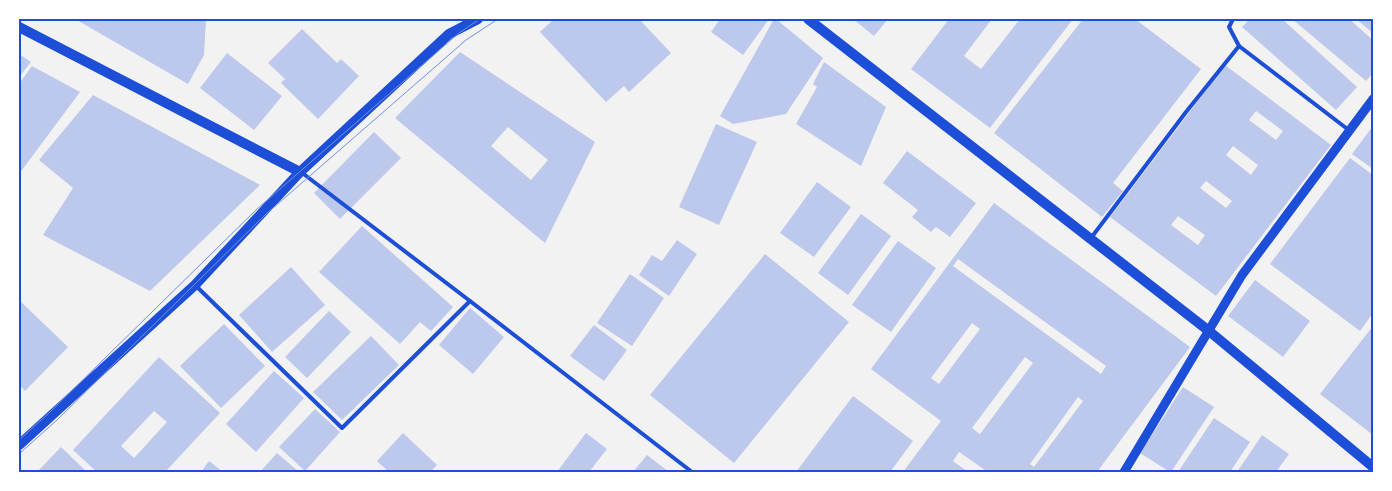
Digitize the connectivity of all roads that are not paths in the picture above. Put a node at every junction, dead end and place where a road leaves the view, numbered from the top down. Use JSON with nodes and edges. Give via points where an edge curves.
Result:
{"nodes":[{"id":1,"x":478,"y":19,"type":"edge"},
{"id":2,"x":808,"y":19,"type":"edge"},
{"id":3,"x":1233,"y":19,"type":"edge"},
{"id":4,"x":19,"y":27,"type":"edge"},
{"id":5,"x":1239,"y":46,"type":"junction"},
{"id":6,"x":1373,"y":99,"type":"edge"},
{"id":7,"x":1350,"y":132,"type":"junction"},
{"id":8,"x":300,"y":172,"type":"junction"},
{"id":9,"x":1090,"y":239,"type":"junction"},
{"id":10,"x":195,"y":285,"type":"junction"},
{"id":11,"x":470,"y":302,"type":"junction"},
{"id":12,"x":1209,"y":331,"type":"junction"},
{"id":13,"x":19,"y":445,"type":"edge"},
{"id":14,"x":1373,"y":467,"type":"edge"},
{"id":15,"x":692,"y":472,"type":"edge"},
{"id":16,"x":1124,"y":472,"type":"edge"}],
"edges":[{"from":1,"to":8,"type":"main road","via":[[449,34]]},
{"from":2,"to":9,"type":"main road"},
{"from":3,"to":5,"type":"lane","via":[[1229,27]]},
{"from":4,"to":8,"type":"main road"},
{"from":5,"to":7,"type":"lane"},
{"from":5,"to":9,"type":"lane"},
{"from":6,"to":7,"type":"street"},
{"from":7,"to":12,"type":"street","via":[[1242,275]]},
{"from":8,"to":10,"type":"main road"},
{"from":8,"to":11,"type":"lane"},
{"from":9,"to":12,"type":"main road"},
{"from":10,"to":11,"type":"lane","via":[[342,428]]},
{"from":10,"to":13,"type":"main road"},
{"from":11,"to":15,"type":"lane"},
{"from":12,"to":14,"type":"main road"},
{"from":12,"to":16,"type":"street"}]}
